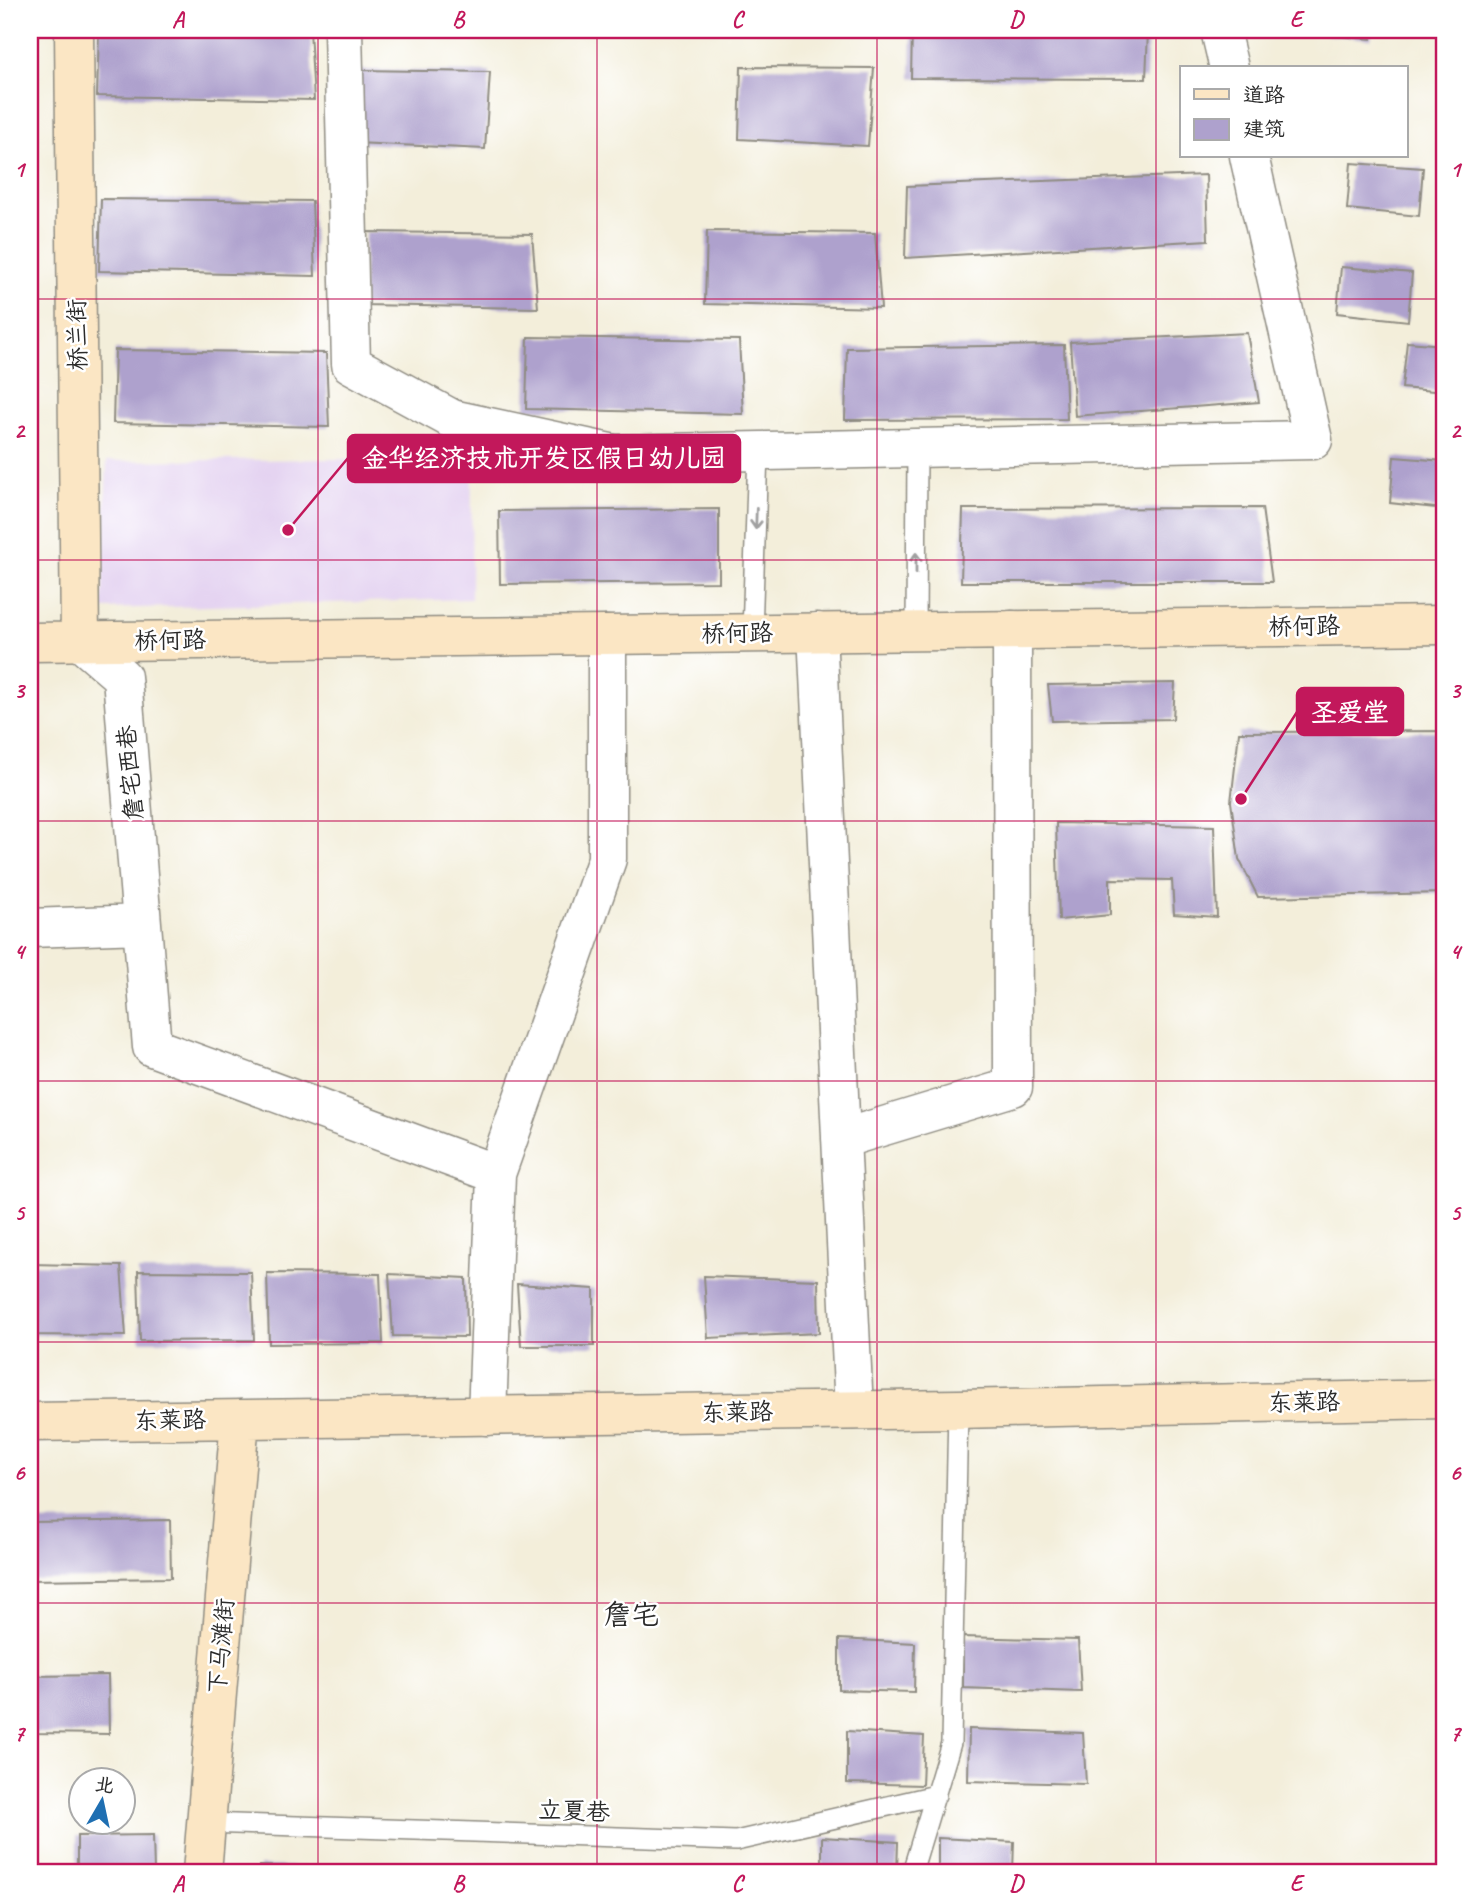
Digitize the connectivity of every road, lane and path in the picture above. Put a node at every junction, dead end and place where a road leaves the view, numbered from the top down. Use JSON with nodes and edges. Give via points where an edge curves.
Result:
{"nodes":[{"id":1,"x":74,"y":30,"type":"edge"},
{"id":2,"x":343,"y":30,"type":"edge"},
{"id":3,"x":1220,"y":30,"type":"edge"},
{"id":4,"x":1229,"y":66,"type":"edge"},
{"id":5,"x":1249,"y":158,"type":"edge"},
{"id":6,"x":917,"y":448,"type":"junction"},
{"id":7,"x":758,"y":451,"type":"junction"},
{"id":8,"x":1444,"y":625,"type":"edge"},
{"id":9,"x":1012,"y":630,"type":"junction"},
{"id":10,"x":916,"y":631,"type":"junction"},
{"id":11,"x":817,"y":632,"type":"junction"},
{"id":12,"x":752,"y":633,"type":"junction"},
{"id":13,"x":607,"y":635,"type":"junction"},
{"id":14,"x":80,"y":641,"type":"junction"},
{"id":15,"x":30,"y":642,"type":"edge"},
{"id":16,"x":142,"y":925,"type":"junction"},
{"id":17,"x":30,"y":928,"type":"edge"},
{"id":18,"x":841,"y":1139,"type":"junction"},
{"id":19,"x":495,"y":1174,"type":"junction"},
{"id":20,"x":1444,"y":1399,"type":"edge"},
{"id":21,"x":958,"y":1409,"type":"junction"},
{"id":22,"x":854,"y":1410,"type":"junction"},
{"id":23,"x":487,"y":1416,"type":"junction"},
{"id":24,"x":240,"y":1419,"type":"junction"},
{"id":25,"x":30,"y":1422,"type":"edge"},
{"id":26,"x":936,"y":1795,"type":"junction"},
{"id":27,"x":206,"y":1823,"type":"junction"},
{"id":28,"x":202,"y":1872,"type":"edge"},
{"id":29,"x":912,"y":1872,"type":"edge"}],
"edges":[{"from":1,"to":14,"type":"street","name":"桥兰街"},
{"from":2,"to":7,"type":"street","via":[[351,364],[452,419],[615,454]]},
{"from":3,"to":4,"type":"street"},
{"from":5,"to":6,"type":"street","via":[[1313,440]]},
{"from":6,"to":7,"type":"street"},
{"from":10,"to":6,"type":"lane","one_way":true},
{"from":7,"to":12,"type":"lane","one_way":true},
{"from":8,"to":9,"type":"street","name":"桥何路"},
{"from":9,"to":10,"type":"street","name":"桥何路"},
{"from":9,"to":18,"type":"street","via":[[1013,1087]]},
{"from":10,"to":11,"type":"street","name":"桥何路"},
{"from":11,"to":12,"type":"street","name":"桥何路"},
{"from":11,"to":18,"type":"street"},
{"from":12,"to":13,"type":"street","name":"桥何路"},
{"from":13,"to":14,"type":"street","name":"桥何路"},
{"from":13,"to":19,"type":"street","via":[[607,859]]},
{"from":14,"to":15,"type":"street","name":"桥何路"},
{"from":14,"to":16,"type":"street","name":"詹宅西巷","via":[[122,677]]},
{"from":16,"to":17,"type":"street"},
{"from":16,"to":19,"type":"street","name":"詹宅西巷","via":[[152,1047]]},
{"from":18,"to":22,"type":"street"},
{"from":19,"to":23,"type":"street"},
{"from":20,"to":21,"type":"street","name":"东莱路"},
{"from":21,"to":22,"type":"street","name":"东莱路"},
{"from":21,"to":26,"type":"lane","via":[[951,1743]]},
{"from":22,"to":23,"type":"street","name":"东莱路"},
{"from":23,"to":24,"type":"street","name":"东莱路"},
{"from":24,"to":25,"type":"street","name":"东莱路"},
{"from":24,"to":27,"type":"street","name":"下马滩街"},
{"from":26,"to":27,"type":"lane","name":"立夏巷","via":[[736,1841]]},
{"from":26,"to":29,"type":"lane"},
{"from":27,"to":28,"type":"street","name":"下马滩街"}]}
